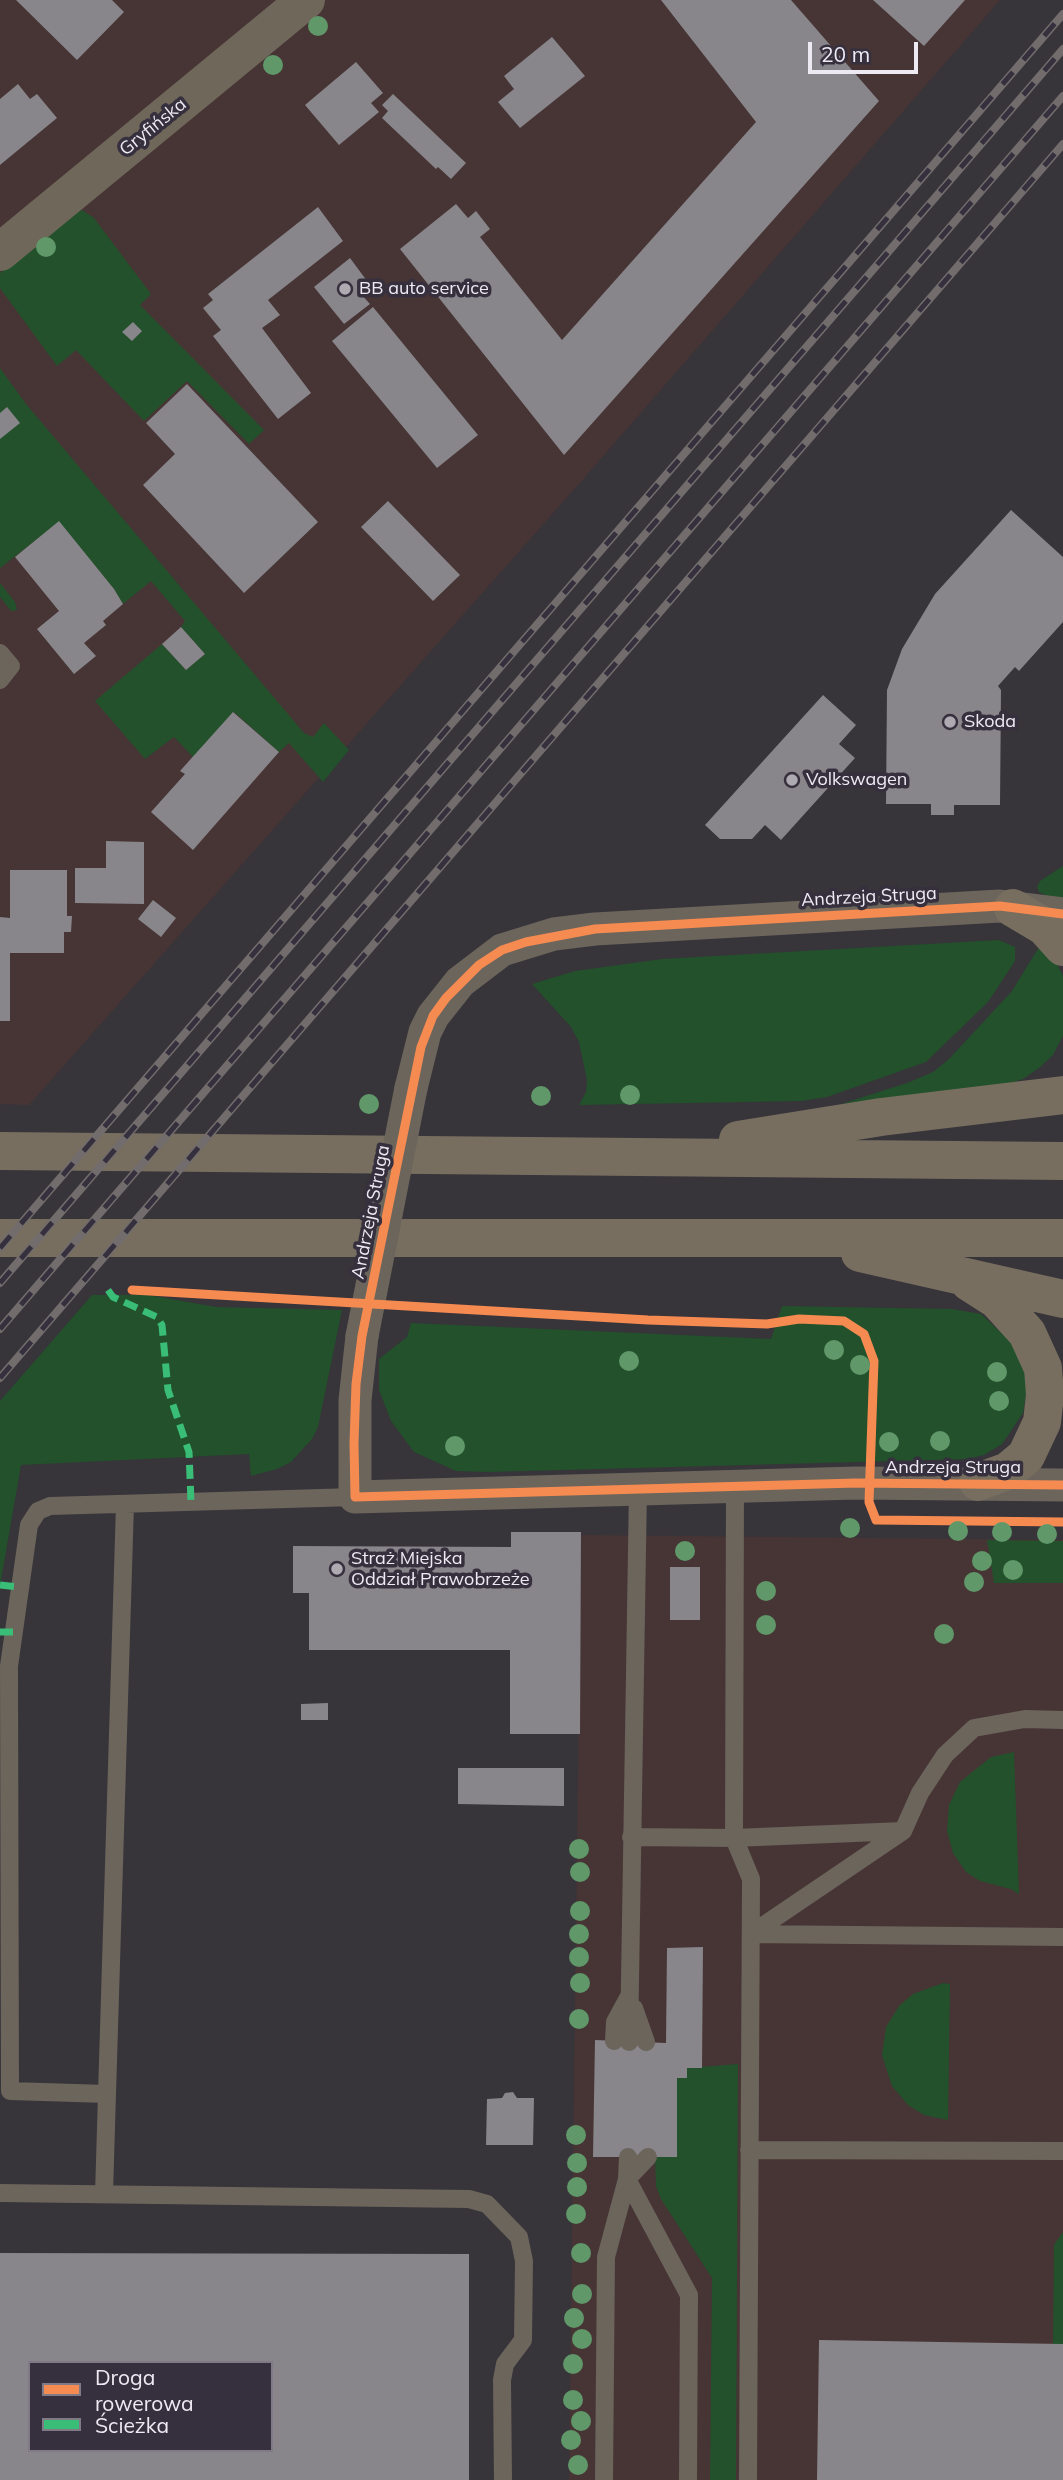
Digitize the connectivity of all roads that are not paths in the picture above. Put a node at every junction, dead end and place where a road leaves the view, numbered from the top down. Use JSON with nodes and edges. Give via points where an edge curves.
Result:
{"nodes":[{"id":1,"x":306,"y":0,"type":"edge"},
{"id":2,"x":0,"y":252,"type":"edge"},
{"id":3,"x":0,"y":653,"type":"edge"},
{"id":4,"x":0,"y":680,"type":"edge"},
{"id":5,"x":1013,"y":908,"type":"junction"},
{"id":6,"x":1063,"y":914,"type":"edge"},
{"id":7,"x":1063,"y":947,"type":"edge"},
{"id":8,"x":1063,"y":1073,"type":"edge"},
{"id":9,"x":1063,"y":1095,"type":"edge"},
{"id":10,"x":996,"y":1104,"type":"junction"},
{"id":11,"x":0,"y":1151,"type":"edge"},
{"id":12,"x":650,"y":1155,"type":"junction"},
{"id":13,"x":1063,"y":1161,"type":"edge"},
{"id":14,"x":777,"y":1236,"type":"junction"},
{"id":15,"x":1063,"y":1237,"type":"edge"},
{"id":16,"x":0,"y":1238,"type":"edge"},
{"id":17,"x":952,"y":1272,"type":"junction"},
{"id":18,"x":1063,"y":1299,"type":"edge"},
{"id":19,"x":978,"y":1482,"type":"junction"},
{"id":20,"x":1063,"y":1485,"type":"edge"},
{"id":21,"x":735,"y":1486,"type":"junction"},
{"id":22,"x":638,"y":1489,"type":"junction"},
{"id":23,"x":355,"y":1497,"type":"junction"},
{"id":24,"x":125,"y":1504,"type":"junction"},
{"id":25,"x":1063,"y":1720,"type":"edge"},
{"id":26,"x":903,"y":1831,"type":"junction"},
{"id":27,"x":631,"y":1836,"type":"junction"},
{"id":28,"x":734,"y":1838,"type":"junction"},
{"id":29,"x":751,"y":1934,"type":"junction"},
{"id":30,"x":1063,"y":1937,"type":"edge"},
{"id":31,"x":630,"y":2042,"type":"dead end"},
{"id":32,"x":5,"y":2091,"type":"edge"},
{"id":33,"x":107,"y":2094,"type":"junction"},
{"id":34,"x":749,"y":2150,"type":"junction"},
{"id":35,"x":1063,"y":2151,"type":"edge"},
{"id":36,"x":620,"y":2157,"type":"dead end"},
{"id":37,"x":648,"y":2157,"type":"dead end"},
{"id":38,"x":627,"y":2179,"type":"junction"},
{"id":39,"x":0,"y":2193,"type":"edge"},
{"id":40,"x":104,"y":2194,"type":"junction"},
{"id":41,"x":503,"y":2480,"type":"edge"},
{"id":42,"x":604,"y":2480,"type":"edge"},
{"id":43,"x":688,"y":2480,"type":"edge"},
{"id":44,"x":748,"y":2480,"type":"edge"}],
"edges":[{"from":1,"to":2,"type":"street","name":"Gryfińska"},
{"from":3,"to":4,"type":"lane","via":[[10,666]]},
{"from":5,"to":6,"type":"street","name":"Andrzeja Struga"},
{"from":5,"to":7,"type":"main road","via":[[1045,927]]},
{"from":5,"to":23,"type":"street","name":"Andrzeja Struga","bridge":true,"via":[[595,929],[526,942],[479,965],[446,998],[425,1032],[411,1088],[362,1336],[355,1400]]},
{"from":8,"to":10,"type":"main road","via":[[1040,1088]]},
{"from":9,"to":10,"type":"main road"},
{"from":10,"to":12,"type":"main road","via":[[870,1118]]},
{"from":11,"to":12,"type":"main road","name":"Andrzeja Struga"},
{"from":12,"to":13,"type":"main road","name":"Andrzeja Struga"},
{"from":14,"to":15,"type":"main road","name":"Andrzeja Struga"},
{"from":14,"to":16,"type":"main road","name":"Andrzeja Struga"},
{"from":14,"to":17,"type":"main road"},
{"from":17,"to":18,"type":"main road"},
{"from":17,"to":19,"type":"main road","via":[[997,1300],[1027,1333],[1043,1368],[1045,1395],[1036,1439],[1026,1456],[1007,1471]]},
{"from":19,"to":20,"type":"street","name":"Andrzeja Struga"},
{"from":19,"to":21,"type":"street","name":"Andrzeja Struga"},
{"from":21,"to":22,"type":"street","name":"Andrzeja Struga"},
{"from":21,"to":28,"type":"lane"},
{"from":22,"to":23,"type":"street","name":"Andrzeja Struga"},
{"from":22,"to":27,"type":"lane"},
{"from":23,"to":24,"type":"lane"},
{"from":24,"to":32,"type":"lane","via":[[50,1506],[38,1511],[29,1525],[9,1666]]},
{"from":24,"to":33,"type":"lane"},
{"from":25,"to":26,"type":"lane","via":[[1025,1719],[974,1728],[945,1755],[920,1793]]},
{"from":26,"to":28,"type":"lane"},
{"from":26,"to":29,"type":"lane"},
{"from":27,"to":28,"type":"lane"},
{"from":27,"to":31,"type":"lane"},
{"from":28,"to":29,"type":"lane","via":[[751,1879]]},
{"from":29,"to":30,"type":"lane"},
{"from":29,"to":34,"type":"lane"},
{"from":32,"to":33,"type":"lane"},
{"from":33,"to":40,"type":"lane"},
{"from":34,"to":35,"type":"lane"},
{"from":34,"to":44,"type":"lane"},
{"from":36,"to":38,"type":"lane"},
{"from":37,"to":38,"type":"lane"},
{"from":38,"to":42,"type":"lane","via":[[606,2257]]},
{"from":38,"to":43,"type":"lane","via":[[689,2295]]},
{"from":39,"to":40,"type":"lane"},
{"from":40,"to":41,"type":"lane","via":[[469,2199],[487,2204],[519,2236],[524,2261],[523,2340],[505,2364],[502,2380]]}]}
